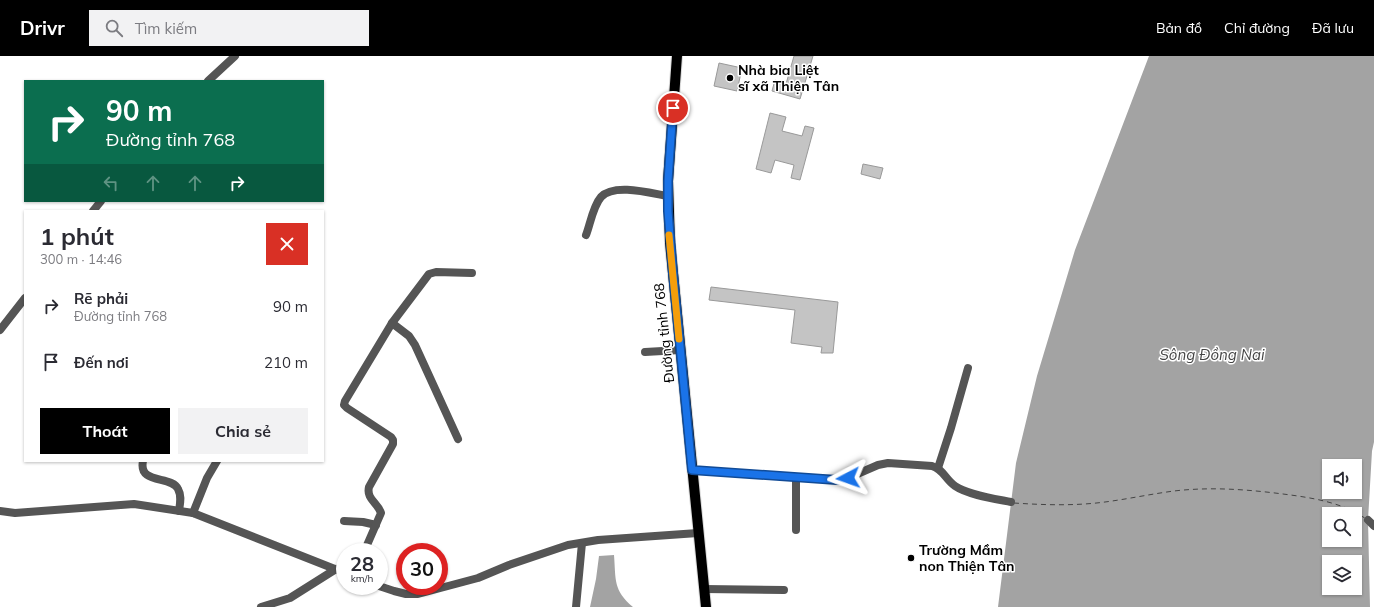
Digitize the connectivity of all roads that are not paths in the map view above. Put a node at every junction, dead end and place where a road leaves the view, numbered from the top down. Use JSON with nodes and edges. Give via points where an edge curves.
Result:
{"nodes":[{"id":1,"x":235,"y":56,"type":"edge"},
{"id":2,"x":677,"y":56,"type":"edge"},
{"id":3,"x":209,"y":80,"type":"edge"},
{"id":4,"x":667,"y":196,"type":"junction"},
{"id":5,"x":100,"y":202,"type":"edge"},
{"id":6,"x":94,"y":210,"type":"edge"},
{"id":7,"x":586,"y":235,"type":"dead end"},
{"id":8,"x":472,"y":273,"type":"dead end"},
{"id":9,"x":24,"y":299,"type":"edge"},
{"id":10,"x":392,"y":323,"type":"junction"},
{"id":11,"x":0,"y":330,"type":"edge"},
{"id":12,"x":680,"y":350,"type":"junction"},
{"id":13,"x":645,"y":352,"type":"dead end"},
{"id":14,"x":968,"y":368,"type":"dead end"},
{"id":15,"x":458,"y":439,"type":"dead end"},
{"id":16,"x":143,"y":462,"type":"edge"},
{"id":17,"x":216,"y":462,"type":"edge"},
{"id":18,"x":938,"y":468,"type":"junction"},
{"id":19,"x":692,"y":470,"type":"junction"},
{"id":20,"x":796,"y":477,"type":"junction"},
{"id":21,"x":1011,"y":502,"type":"dead end"},
{"id":22,"x":0,"y":511,"type":"edge"},
{"id":23,"x":179,"y":511,"type":"junction"},
{"id":24,"x":193,"y":513,"type":"junction"},
{"id":25,"x":344,"y":521,"type":"dead end"},
{"id":26,"x":376,"y":525,"type":"junction"},
{"id":27,"x":796,"y":530,"type":"dead end"},
{"id":28,"x":698,"y":533,"type":"junction"},
{"id":29,"x":368,"y":543,"type":"edge"},
{"id":30,"x":582,"y":543,"type":"junction"},
{"id":31,"x":336,"y":569,"type":"joint"},
{"id":32,"x":388,"y":589,"type":"edge"},
{"id":33,"x":704,"y":589,"type":"junction"},
{"id":34,"x":784,"y":590,"type":"dead end"},
{"id":35,"x":261,"y":607,"type":"edge"},
{"id":36,"x":576,"y":607,"type":"edge"},
{"id":37,"x":706,"y":607,"type":"edge"}],
"edges":[{"from":1,"to":3,"type":"street"},
{"from":2,"to":4,"type":"main road","name":"Đường tỉnh 768"},
{"from":4,"to":7,"type":"street","via":[[623,190],[611,191],[601,197]]},
{"from":4,"to":12,"type":"main road","name":"Đường tỉnh 768"},
{"from":5,"to":6,"type":"street"},
{"from":8,"to":10,"type":"street","via":[[429,274]]},
{"from":9,"to":11,"type":"street"},
{"from":10,"to":15,"type":"street","via":[[415,345]]},
{"from":10,"to":26,"type":"street","via":[[344,405],[393,440],[368,491],[369,496],[380,507],[381,513]]},
{"from":12,"to":13,"type":"street"},
{"from":12,"to":19,"type":"main road","name":"Đường tỉnh 768"},
{"from":14,"to":18,"type":"street"},
{"from":16,"to":23,"type":"street","via":[[144,472],[151,477],[178,487],[181,498]]},
{"from":17,"to":24,"type":"street"},
{"from":18,"to":20,"type":"street","via":[[888,463],[837,480]]},
{"from":18,"to":21,"type":"street","via":[[956,487],[973,494]]},
{"from":19,"to":20,"type":"street"},
{"from":19,"to":28,"type":"main road","name":"Đường tỉnh 768"},
{"from":20,"to":27,"type":"street"},
{"from":22,"to":23,"type":"street","via":[[15,513],[134,504]]},
{"from":23,"to":24,"type":"street"},
{"from":24,"to":31,"type":"street"},
{"from":25,"to":26,"type":"street"},
{"from":26,"to":29,"type":"street"},
{"from":28,"to":30,"type":"street"},
{"from":28,"to":33,"type":"main road","name":"Đường tỉnh 768"},
{"from":30,"to":32,"type":"street","via":[[568,545],[478,578],[418,594]]},
{"from":30,"to":36,"type":"street"},
{"from":31,"to":35,"type":"street","via":[[290,598]]},
{"from":33,"to":34,"type":"street"},
{"from":33,"to":37,"type":"main road","name":"Đường tỉnh 768"}]}
